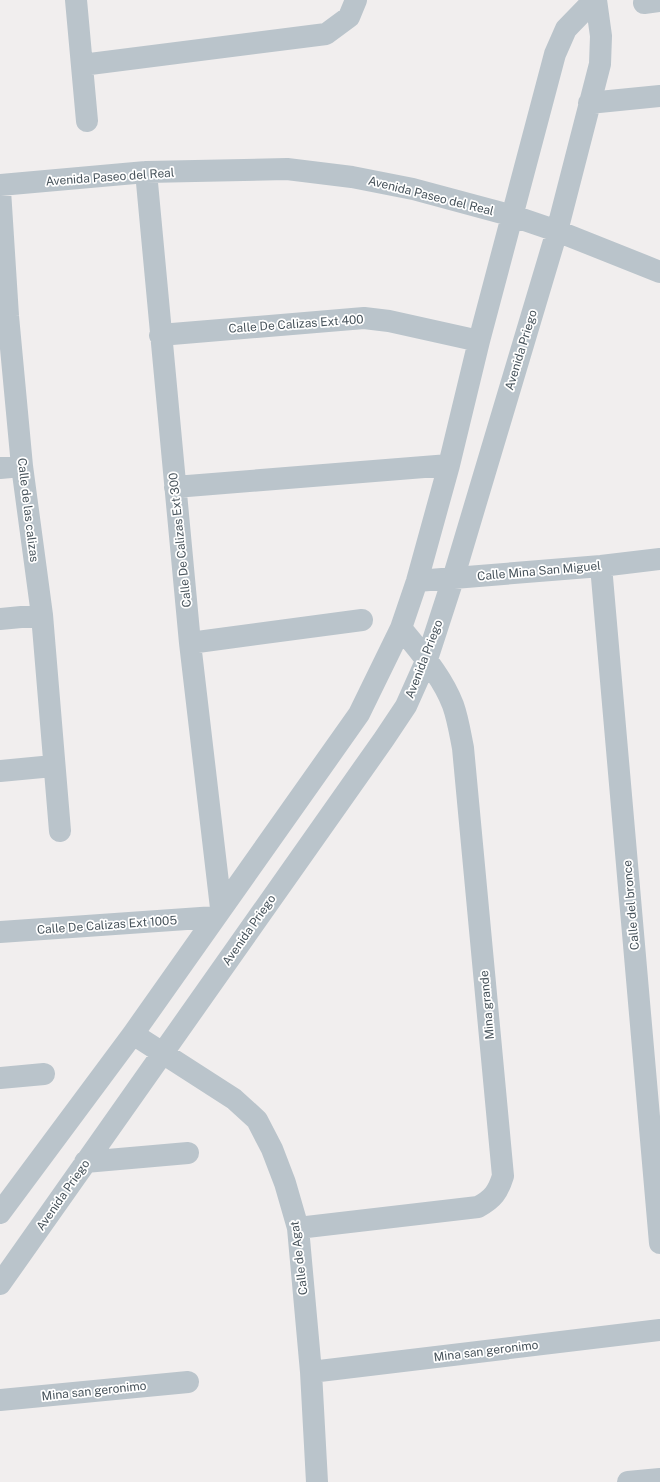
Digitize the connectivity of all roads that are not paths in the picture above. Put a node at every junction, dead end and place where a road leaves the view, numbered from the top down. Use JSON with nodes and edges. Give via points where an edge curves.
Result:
{"nodes":[{"id":1,"x":76,"y":0,"type":"edge"},
{"id":2,"x":356,"y":0,"type":"edge"},
{"id":3,"x":595,"y":0,"type":"edge"},
{"id":4,"x":82,"y":65,"type":"junction"},
{"id":5,"x":660,"y":96,"type":"edge"},
{"id":6,"x":589,"y":103,"type":"junction"},
{"id":7,"x":87,"y":121,"type":"dead end"},
{"id":8,"x":146,"y":172,"type":"junction"},
{"id":9,"x":0,"y":185,"type":"edge"},
{"id":10,"x":0,"y":190,"type":"edge"},
{"id":11,"x":513,"y":216,"type":"junction"},
{"id":12,"x":557,"y":231,"type":"junction"},
{"id":13,"x":660,"y":272,"type":"edge"},
{"id":14,"x":160,"y":335,"type":"junction"},
{"id":15,"x":478,"y":341,"type":"junction"},
{"id":16,"x":450,"y":465,"type":"junction"},
{"id":17,"x":22,"y":466,"type":"junction"},
{"id":18,"x":0,"y":468,"type":"edge"},
{"id":19,"x":175,"y":487,"type":"junction"},
{"id":20,"x":660,"y":558,"type":"edge"},
{"id":21,"x":602,"y":566,"type":"junction"},
{"id":22,"x":453,"y":579,"type":"junction"},
{"id":23,"x":417,"y":581,"type":"junction"},
{"id":24,"x":42,"y":615,"type":"junction"},
{"id":25,"x":0,"y":619,"type":"edge"},
{"id":26,"x":362,"y":620,"type":"dead end"},
{"id":27,"x":401,"y":628,"type":"junction"},
{"id":28,"x":190,"y":643,"type":"junction"},
{"id":29,"x":427,"y":659,"type":"junction"},
{"id":30,"x":53,"y":766,"type":"junction"},
{"id":31,"x":0,"y":771,"type":"edge"},
{"id":32,"x":60,"y":831,"type":"dead end"},
{"id":33,"x":218,"y":913,"type":"junction"},
{"id":34,"x":0,"y":932,"type":"edge"},
{"id":35,"x":133,"y":1034,"type":"junction"},
{"id":36,"x":163,"y":1052,"type":"junction"},
{"id":37,"x":44,"y":1074,"type":"dead end"},
{"id":38,"x":0,"y":1078,"type":"edge"},
{"id":39,"x":188,"y":1153,"type":"dead end"},
{"id":40,"x":86,"y":1162,"type":"junction"},
{"id":41,"x":0,"y":1214,"type":"edge"},
{"id":42,"x":298,"y":1228,"type":"junction"},
{"id":43,"x":660,"y":1243,"type":"edge"},
{"id":44,"x":0,"y":1284,"type":"edge"},
{"id":45,"x":660,"y":1330,"type":"edge"},
{"id":46,"x":311,"y":1372,"type":"junction"},
{"id":47,"x":188,"y":1382,"type":"dead end"},
{"id":48,"x":0,"y":1400,"type":"edge"},
{"id":49,"x":660,"y":1479,"type":"edge"},
{"id":50,"x":317,"y":1482,"type":"edge"},
{"id":51,"x":628,"y":1482,"type":"edge"}],
"edges":[{"from":1,"to":4,"type":"street"},
{"from":2,"to":4,"type":"street","via":[[349,17],[326,34]]},
{"from":3,"to":6,"type":"street","name":"Avenida Priego","via":[[602,36],[600,64]]},
{"from":3,"to":11,"type":"street","name":"Avenida Priego","via":[[566,29],[555,54]]},
{"from":4,"to":7,"type":"street"},
{"from":5,"to":6,"type":"street"},
{"from":6,"to":12,"type":"street","name":"Avenida Priego"},
{"from":8,"to":9,"type":"street","name":"Avenida Paseo del Real"},
{"from":8,"to":11,"type":"street","name":"Avenida Paseo del Real","via":[[287,169],[345,176],[413,189]]},
{"from":8,"to":14,"type":"street","name":"Calle De Calizas Ext 300"},
{"from":10,"to":17,"type":"street","name":"Calle de las calizas","via":[[8,316]]},
{"from":11,"to":12,"type":"street","name":"Avenida Paseo del Real"},
{"from":11,"to":15,"type":"street","name":"Avenida Priego"},
{"from":12,"to":13,"type":"street","name":"Avenida Paseo del Real"},
{"from":12,"to":22,"type":"street","name":"Avenida Priego"},
{"from":14,"to":15,"type":"street","name":"Calle De Calizas Ext 400","via":[[364,318],[389,321]]},
{"from":14,"to":19,"type":"street","name":"Calle De Calizas Ext 300"},
{"from":15,"to":16,"type":"street","name":"Avenida Priego"},
{"from":16,"to":19,"type":"street"},
{"from":16,"to":23,"type":"street","name":"Avenida Priego"},
{"from":17,"to":18,"type":"street"},
{"from":17,"to":24,"type":"street","name":"Calle de las calizas"},
{"from":19,"to":28,"type":"street","name":"Calle De Calizas Ext 300"},
{"from":20,"to":21,"type":"street","name":"Calle Mina San Miguel"},
{"from":21,"to":22,"type":"street","name":"Calle Mina San Miguel"},
{"from":21,"to":43,"type":"street","name":"Calle del bronce"},
{"from":22,"to":23,"type":"street","name":"Calle Mina San Miguel"},
{"from":22,"to":29,"type":"street","name":"Avenida Priego"},
{"from":23,"to":27,"type":"street","name":"Avenida Priego"},
{"from":24,"to":25,"type":"street"},
{"from":24,"to":30,"type":"street","name":"Calle de las calizas"},
{"from":26,"to":28,"type":"street"},
{"from":27,"to":29,"type":"street","name":"Mina grande"},
{"from":27,"to":33,"type":"street","name":"Avenida Priego","via":[[359,714]]},
{"from":28,"to":33,"type":"street","name":"Calle De Calizas Ext 300"},
{"from":29,"to":36,"type":"street","name":"Avenida Priego","via":[[406,706]]},
{"from":29,"to":42,"type":"street","name":"Mina grande","via":[[453,704],[463,748],[503,1176],[499,1188],[490,1200],[478,1207]]},
{"from":30,"to":31,"type":"street"},
{"from":30,"to":32,"type":"street","name":"Calle de las calizas"},
{"from":33,"to":34,"type":"street","name":"Calle De Calizas Ext 1005"},
{"from":33,"to":35,"type":"street","name":"Avenida Priego"},
{"from":35,"to":36,"type":"street","name":"Calle de Agat"},
{"from":35,"to":41,"type":"street","name":"Avenida Priego"},
{"from":36,"to":40,"type":"street","name":"Avenida Priego"},
{"from":36,"to":42,"type":"street","name":"Calle de Agat","via":[[234,1099],[257,1120],[285,1183]]},
{"from":37,"to":38,"type":"street"},
{"from":39,"to":40,"type":"street"},
{"from":40,"to":44,"type":"street","name":"Avenida Priego"},
{"from":42,"to":46,"type":"street","name":"Calle de Agat"},
{"from":45,"to":46,"type":"street","name":"Mina san geronimo"},
{"from":46,"to":50,"type":"street","name":"Calle de Agat"},
{"from":47,"to":48,"type":"street","name":"Mina san geronimo"},
{"from":49,"to":51,"type":"street"}]}
